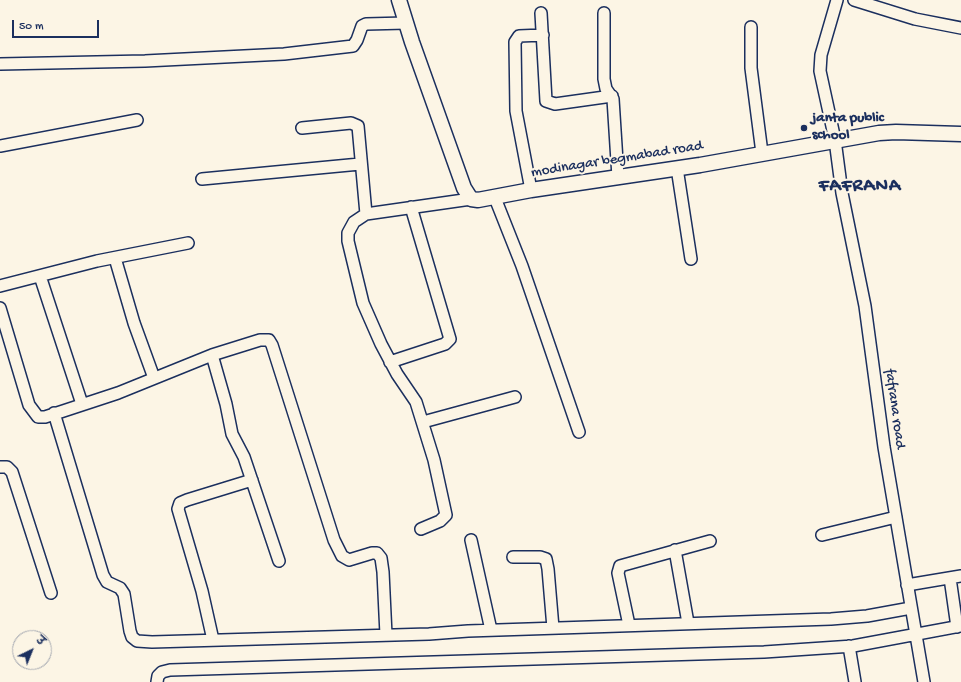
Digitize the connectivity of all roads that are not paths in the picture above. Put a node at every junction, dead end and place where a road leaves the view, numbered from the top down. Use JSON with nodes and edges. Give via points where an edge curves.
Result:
{"nodes":[{"id":1,"x":837,"y":0,"type":"edge"},
{"id":2,"x":854,"y":0,"type":"edge"},
{"id":3,"x":403,"y":12,"type":"edge"},
{"id":4,"x":541,"y":13,"type":"dead end"},
{"id":5,"x":604,"y":13,"type":"dead end"},
{"id":6,"x":752,"y":27,"type":"dead end"},
{"id":7,"x":961,"y":28,"type":"edge"},
{"id":8,"x":543,"y":35,"type":"junction"},
{"id":9,"x":0,"y":64,"type":"edge"},
{"id":10,"x":612,"y":96,"type":"junction"},
{"id":11,"x":137,"y":120,"type":"dead end"},
{"id":12,"x":302,"y":128,"type":"dead end"},
{"id":13,"x":961,"y":134,"type":"edge"},
{"id":14,"x":835,"y":140,"type":"junction"},
{"id":15,"x":0,"y":146,"type":"edge"},
{"id":16,"x":762,"y":153,"type":"junction"},
{"id":17,"x":360,"y":164,"type":"junction"},
{"id":18,"x":677,"y":168,"type":"junction"},
{"id":19,"x":618,"y":177,"type":"junction"},
{"id":20,"x":202,"y":179,"type":"dead end"},
{"id":21,"x":531,"y":190,"type":"junction"},
{"id":22,"x":495,"y":198,"type":"junction"},
{"id":23,"x":471,"y":199,"type":"junction"},
{"id":24,"x":411,"y":207,"type":"junction"},
{"id":25,"x":366,"y":214,"type":"junction"},
{"id":26,"x":188,"y":243,"type":"dead end"},
{"id":27,"x":115,"y":258,"type":"junction"},
{"id":28,"x":691,"y":259,"type":"dead end"},
{"id":29,"x":40,"y":276,"type":"junction"},
{"id":30,"x":0,"y":284,"type":"edge"},
{"id":31,"x":0,"y":308,"type":"edge"},
{"id":32,"x":212,"y":355,"type":"junction"},
{"id":33,"x":390,"y":362,"type":"junction"},
{"id":34,"x":154,"y":378,"type":"junction"},
{"id":35,"x":515,"y":397,"type":"dead end"},
{"id":36,"x":82,"y":404,"type":"junction"},
{"id":37,"x":54,"y":413,"type":"junction"},
{"id":38,"x":423,"y":422,"type":"junction"},
{"id":39,"x":579,"y":432,"type":"dead end"},
{"id":40,"x":0,"y":466,"type":"edge"},
{"id":41,"x":252,"y":480,"type":"junction"},
{"id":42,"x":896,"y":517,"type":"junction"},
{"id":43,"x":421,"y":529,"type":"dead end"},
{"id":44,"x":822,"y":535,"type":"dead end"},
{"id":45,"x":471,"y":540,"type":"dead end"},
{"id":46,"x":710,"y":541,"type":"dead end"},
{"id":47,"x":675,"y":550,"type":"junction"},
{"id":48,"x":513,"y":557,"type":"dead end"},
{"id":49,"x":279,"y":561,"type":"dead end"},
{"id":50,"x":956,"y":577,"type":"edge"},
{"id":51,"x":907,"y":585,"type":"junction"},
{"id":52,"x":51,"y":592,"type":"dead end"},
{"id":53,"x":911,"y":608,"type":"junction"},
{"id":54,"x":688,"y":623,"type":"junction"},
{"id":55,"x":629,"y":625,"type":"junction"},
{"id":56,"x":959,"y":626,"type":"edge"},
{"id":57,"x":553,"y":628,"type":"junction"},
{"id":58,"x":491,"y":630,"type":"junction"},
{"id":59,"x":386,"y":635,"type":"junction"},
{"id":60,"x":915,"y":636,"type":"junction"},
{"id":61,"x":212,"y":640,"type":"junction"},
{"id":62,"x":849,"y":646,"type":"junction"},
{"id":63,"x":157,"y":682,"type":"edge"},
{"id":64,"x":855,"y":682,"type":"edge"},
{"id":65,"x":924,"y":682,"type":"edge"}],
"edges":[{"from":1,"to":14,"type":"street","name":"fafrana road","via":[[820,63]]},
{"from":2,"to":7,"type":"street"},
{"from":3,"to":9,"type":"street","via":[[362,26],[353,46],[284,54],[145,61]]},
{"from":3,"to":23,"type":"street","via":[[464,188]]},
{"from":4,"to":8,"type":"street"},
{"from":5,"to":10,"type":"street","via":[[604,79],[606,88]]},
{"from":6,"to":16,"type":"street","via":[[751,68]]},
{"from":8,"to":10,"type":"street","via":[[548,103]]},
{"from":8,"to":21,"type":"street","via":[[519,36],[515,42],[516,111]]},
{"from":10,"to":19,"type":"street"},
{"from":11,"to":15,"type":"street"},
{"from":12,"to":17,"type":"street","via":[[356,124]]},
{"from":13,"to":14,"type":"street","name":"modinagar begmabad road","via":[[896,132]]},
{"from":14,"to":16,"type":"street","name":"modinagar begmabad road"},
{"from":14,"to":42,"type":"street","name":"fafrana road","via":[[842,193],[865,306]]},
{"from":16,"to":18,"type":"street","name":"modinagar begmabad road"},
{"from":17,"to":20,"type":"street"},
{"from":17,"to":25,"type":"street"},
{"from":18,"to":19,"type":"street","name":"modinagar begmabad road"},
{"from":18,"to":28,"type":"street"},
{"from":19,"to":21,"type":"street","name":"modinagar begmabad road"},
{"from":21,"to":22,"type":"street","name":"modinagar begmabad road"},
{"from":22,"to":23,"type":"street","name":"modinagar begmabad road"},
{"from":22,"to":39,"type":"street","via":[[522,266]]},
{"from":23,"to":24,"type":"street"},
{"from":24,"to":25,"type":"street"},
{"from":24,"to":33,"type":"street","via":[[450,339],[445,344]]},
{"from":25,"to":33,"type":"street","via":[[354,222],[348,233],[348,241],[363,303]]},
{"from":26,"to":27,"type":"street"},
{"from":27,"to":29,"type":"street"},
{"from":27,"to":34,"type":"street","via":[[134,323]]},
{"from":29,"to":30,"type":"street"},
{"from":29,"to":36,"type":"street"},
{"from":31,"to":37,"type":"street","via":[[29,405],[38,417]]},
{"from":32,"to":34,"type":"street"},
{"from":32,"to":41,"type":"street","via":[[232,434]]},
{"from":32,"to":59,"type":"street","via":[[260,340],[269,340],[334,540],[342,556],[349,560],[377,553],[381,558]]},
{"from":33,"to":38,"type":"street","via":[[416,402]]},
{"from":34,"to":36,"type":"street"},
{"from":35,"to":38,"type":"street"},
{"from":36,"to":37,"type":"street"},
{"from":37,"to":61,"type":"street","via":[[103,575],[107,582],[120,588],[124,594],[132,637],[137,641],[152,642]]},
{"from":38,"to":43,"type":"street","via":[[446,515],[440,522]]},
{"from":40,"to":52,"type":"street","via":[[12,472]]},
{"from":41,"to":49,"type":"street"},
{"from":41,"to":61,"type":"street","via":[[187,500],[180,503],[178,509],[200,583]]},
{"from":42,"to":44,"type":"street"},
{"from":42,"to":51,"type":"street","name":"fafrana road"},
{"from":45,"to":58,"type":"street"},
{"from":46,"to":47,"type":"street"},
{"from":47,"to":54,"type":"street"},
{"from":47,"to":55,"type":"street","via":[[618,568]]},
{"from":48,"to":57,"type":"street","via":[[546,559]]},
{"from":50,"to":51,"type":"street"},
{"from":50,"to":56,"type":"street"},
{"from":51,"to":53,"type":"street","name":"fafrana road"},
{"from":53,"to":54,"type":"street","via":[[831,619]]},
{"from":53,"to":60,"type":"street","name":"fafrana road"},
{"from":54,"to":55,"type":"street"},
{"from":55,"to":57,"type":"street"},
{"from":56,"to":60,"type":"street"},
{"from":57,"to":58,"type":"street"},
{"from":58,"to":59,"type":"street"},
{"from":59,"to":61,"type":"street"},
{"from":60,"to":62,"type":"street"},
{"from":60,"to":65,"type":"street","name":"fafrana road"},
{"from":62,"to":63,"type":"street","via":[[764,652],[170,670],[162,672]]},
{"from":62,"to":64,"type":"street"}]}
